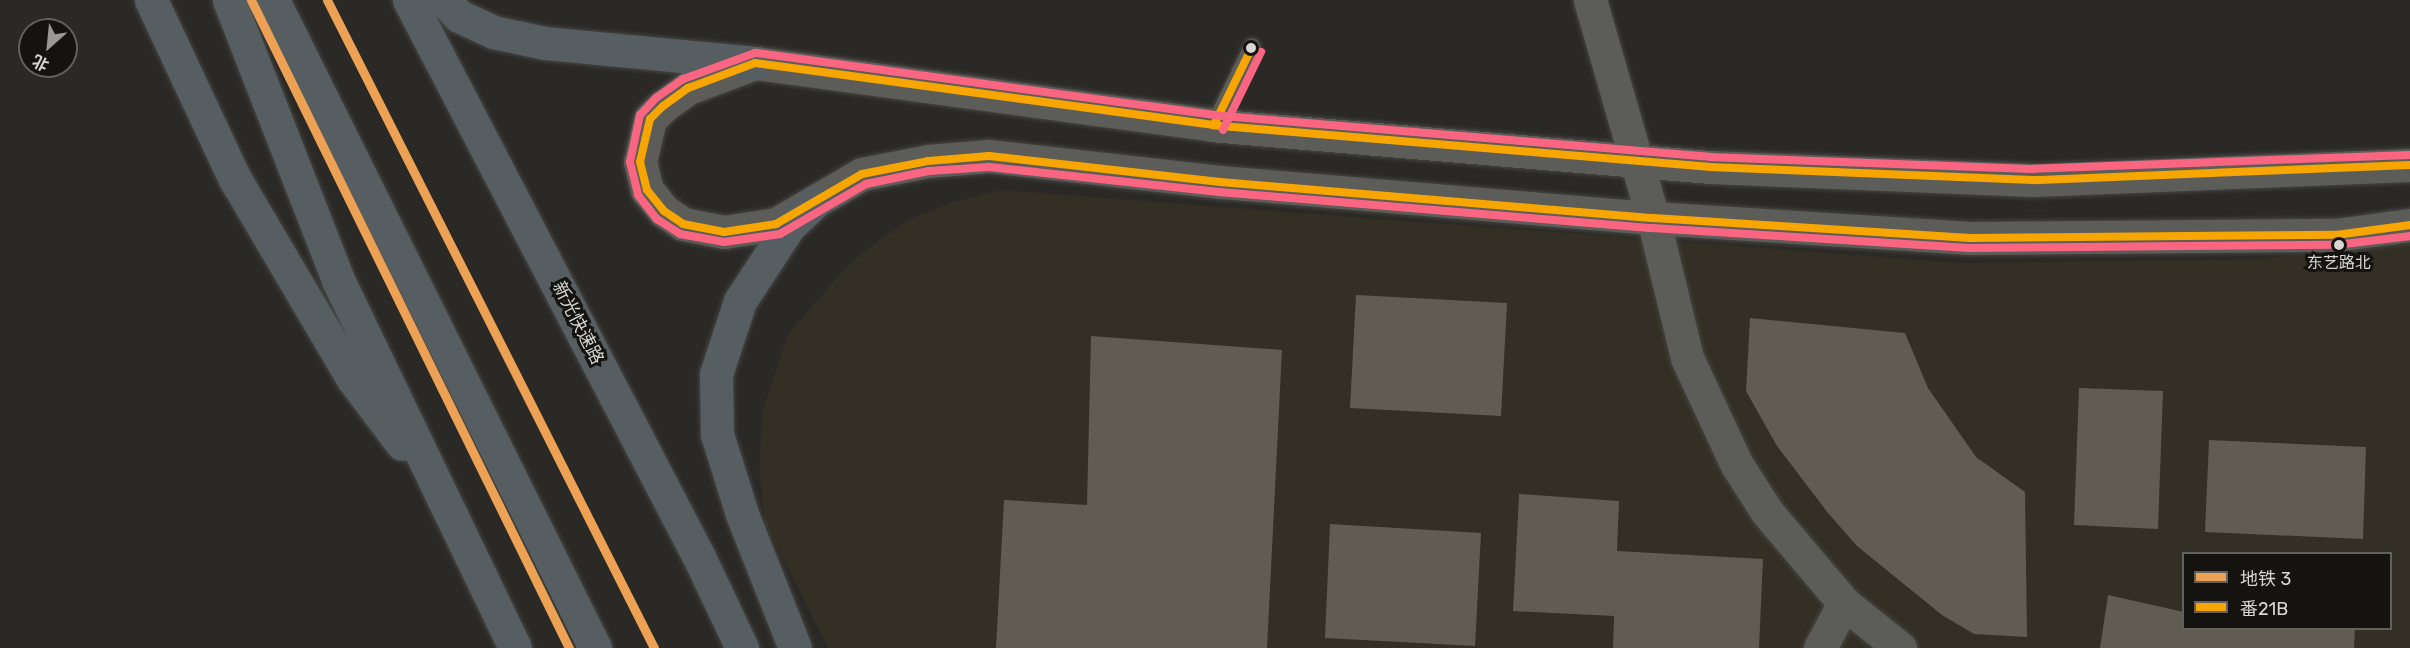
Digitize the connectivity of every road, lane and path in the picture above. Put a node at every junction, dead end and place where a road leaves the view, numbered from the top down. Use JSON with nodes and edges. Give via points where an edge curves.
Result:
{"nodes":[{"id":1,"x":151,"y":0,"type":"edge"},
{"id":2,"x":229,"y":0,"type":"edge"},
{"id":3,"x":273,"y":0,"type":"edge"},
{"id":4,"x":409,"y":0,"type":"edge"},
{"id":5,"x":444,"y":0,"type":"edge"},
{"id":6,"x":1590,"y":0,"type":"edge"},
{"id":7,"x":1252,"y":47,"type":"dead end"},
{"id":8,"x":755,"y":63,"type":"junction"},
{"id":9,"x":1214,"y":125,"type":"junction"},
{"id":10,"x":1637,"y":162,"type":"junction"},
{"id":11,"x":2410,"y":165,"type":"edge"},
{"id":12,"x":815,"y":202,"type":"junction"},
{"id":13,"x":1653,"y":218,"type":"junction"},
{"id":14,"x":2410,"y":225,"type":"edge"},
{"id":15,"x":449,"y":506,"type":"junction"},
{"id":16,"x":1844,"y":603,"type":"junction"},
{"id":17,"x":515,"y":648,"type":"edge"},
{"id":18,"x":595,"y":648,"type":"edge"},
{"id":19,"x":741,"y":648,"type":"edge"},
{"id":20,"x":795,"y":648,"type":"edge"},
{"id":21,"x":1820,"y":648,"type":"edge"},
{"id":22,"x":1900,"y":648,"type":"edge"}],
"edges":[{"from":1,"to":15,"type":"highway","via":[[235,179],[353,379]]},
{"from":2,"to":15,"type":"highway","via":[[338,280]]},
{"from":3,"to":18,"type":"highway"},
{"from":4,"to":19,"type":"highway","name":"新光快速路","via":[[694,546]]},
{"from":5,"to":8,"type":"highway","via":[[459,16],[493,32],[544,43]]},
{"from":6,"to":10,"type":"street"},
{"from":7,"to":9,"type":"lane"},
{"from":8,"to":9,"type":"street"},
{"from":8,"to":12,"type":"street","via":[[688,88],[650,119],[640,162],[647,190],[664,211],[683,224],[724,232],[776,224]]},
{"from":9,"to":10,"type":"street"},
{"from":10,"to":11,"type":"street","via":[[2033,180]]},
{"from":10,"to":13,"type":"street"},
{"from":12,"to":13,"type":"street","via":[[862,174],[928,161],[989,156],[1221,182]]},
{"from":12,"to":20,"type":"highway","via":[[789,226],[740,302],[716,374],[717,434],[742,514]]},
{"from":13,"to":14,"type":"street","via":[[1970,238],[2336,235]]},
{"from":13,"to":16,"type":"street","via":[[1687,358],[1737,465],[1767,512]]},
{"from":15,"to":17,"type":"highway"},
{"from":16,"to":21,"type":"street"},
{"from":16,"to":22,"type":"street"}]}
